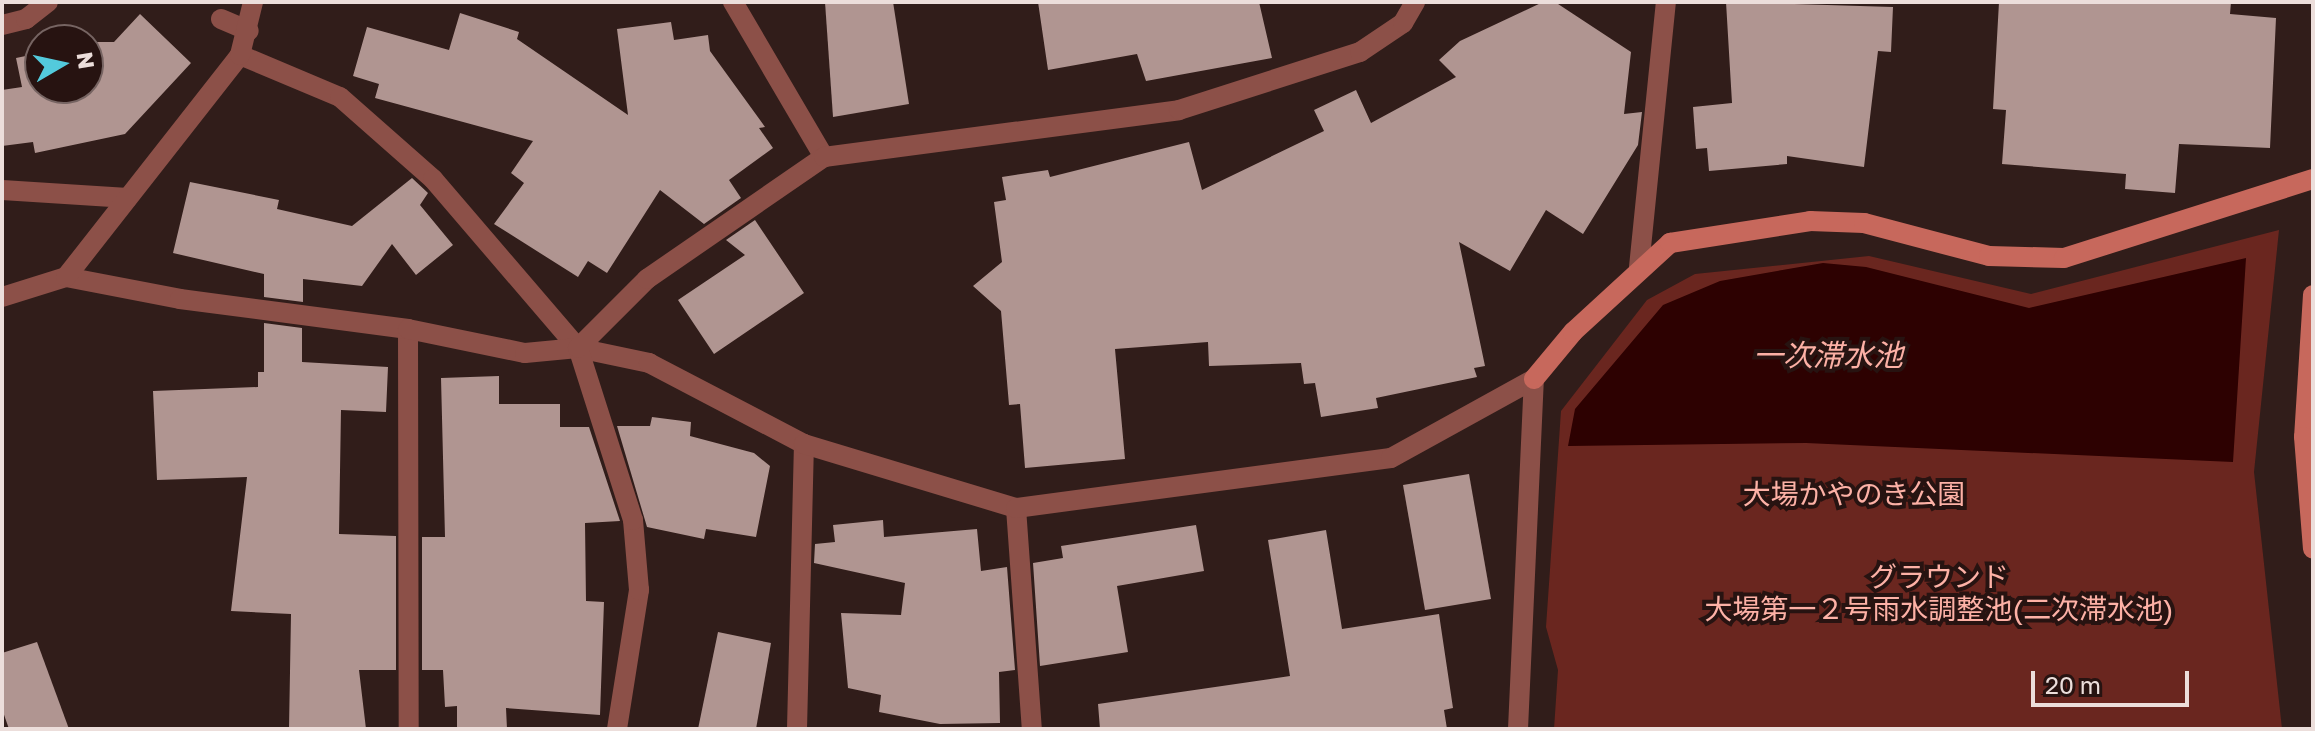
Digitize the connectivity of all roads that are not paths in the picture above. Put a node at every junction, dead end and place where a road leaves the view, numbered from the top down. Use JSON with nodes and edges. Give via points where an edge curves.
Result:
{"nodes":[{"id":1,"x":48,"y":2,"type":"edge"},
{"id":2,"x":253,"y":2,"type":"edge"},
{"id":3,"x":733,"y":2,"type":"edge"},
{"id":4,"x":1415,"y":2,"type":"edge"},
{"id":5,"x":1666,"y":2,"type":"edge"},
{"id":6,"x":221,"y":19,"type":"dead end"},
{"id":7,"x":2,"y":25,"type":"edge"},
{"id":8,"x":249,"y":31,"type":"junction"},
{"id":9,"x":240,"y":55,"type":"junction"},
{"id":10,"x":824,"y":157,"type":"junction"},
{"id":11,"x":2313,"y":179,"type":"edge"},
{"id":12,"x":2,"y":190,"type":"edge"},
{"id":13,"x":128,"y":198,"type":"junction"},
{"id":14,"x":1639,"y":267,"type":"junction"},
{"id":15,"x":66,"y":277,"type":"junction"},
{"id":16,"x":2313,"y":295,"type":"edge"},
{"id":17,"x":2,"y":297,"type":"edge"},
{"id":18,"x":408,"y":329,"type":"junction"},
{"id":19,"x":578,"y":348,"type":"junction"},
{"id":20,"x":1534,"y":379,"type":"junction"},
{"id":21,"x":804,"y":444,"type":"junction"},
{"id":22,"x":1016,"y":508,"type":"junction"},
{"id":23,"x":2313,"y":549,"type":"edge"},
{"id":24,"x":409,"y":729,"type":"edge"},
{"id":25,"x":617,"y":729,"type":"edge"},
{"id":26,"x":797,"y":729,"type":"edge"},
{"id":27,"x":1032,"y":729,"type":"edge"},
{"id":28,"x":1518,"y":729,"type":"edge"}],
"edges":[{"from":1,"to":7,"type":"street","via":[[26,19]]},
{"from":2,"to":8,"type":"street"},
{"from":3,"to":10,"type":"street"},
{"from":4,"to":10,"type":"street","via":[[1403,23],[1360,52],[1179,110]]},
{"from":5,"to":14,"type":"street"},
{"from":6,"to":8,"type":"street"},
{"from":8,"to":9,"type":"street"},
{"from":9,"to":13,"type":"street"},
{"from":9,"to":19,"type":"street","via":[[351,107],[433,179]]},
{"from":10,"to":19,"type":"street","via":[[647,279]]},
{"from":11,"to":14,"type":"street","via":[[2064,258],[1989,256],[1864,223],[1810,221],[1670,243]]},
{"from":12,"to":13,"type":"street"},
{"from":13,"to":15,"type":"street"},
{"from":14,"to":20,"type":"street"},
{"from":15,"to":17,"type":"street"},
{"from":15,"to":18,"type":"street","via":[[180,299]]},
{"from":16,"to":23,"type":"street","via":[[2304,437]]},
{"from":18,"to":19,"type":"street","via":[[525,353]]},
{"from":18,"to":24,"type":"street"},
{"from":19,"to":21,"type":"street","via":[[649,363]]},
{"from":19,"to":25,"type":"street","via":[[634,534],[639,590]]},
{"from":20,"to":22,"type":"street","via":[[1391,458]]},
{"from":20,"to":28,"type":"street"},
{"from":21,"to":22,"type":"street"},
{"from":21,"to":26,"type":"street"},
{"from":22,"to":27,"type":"street"}]}
